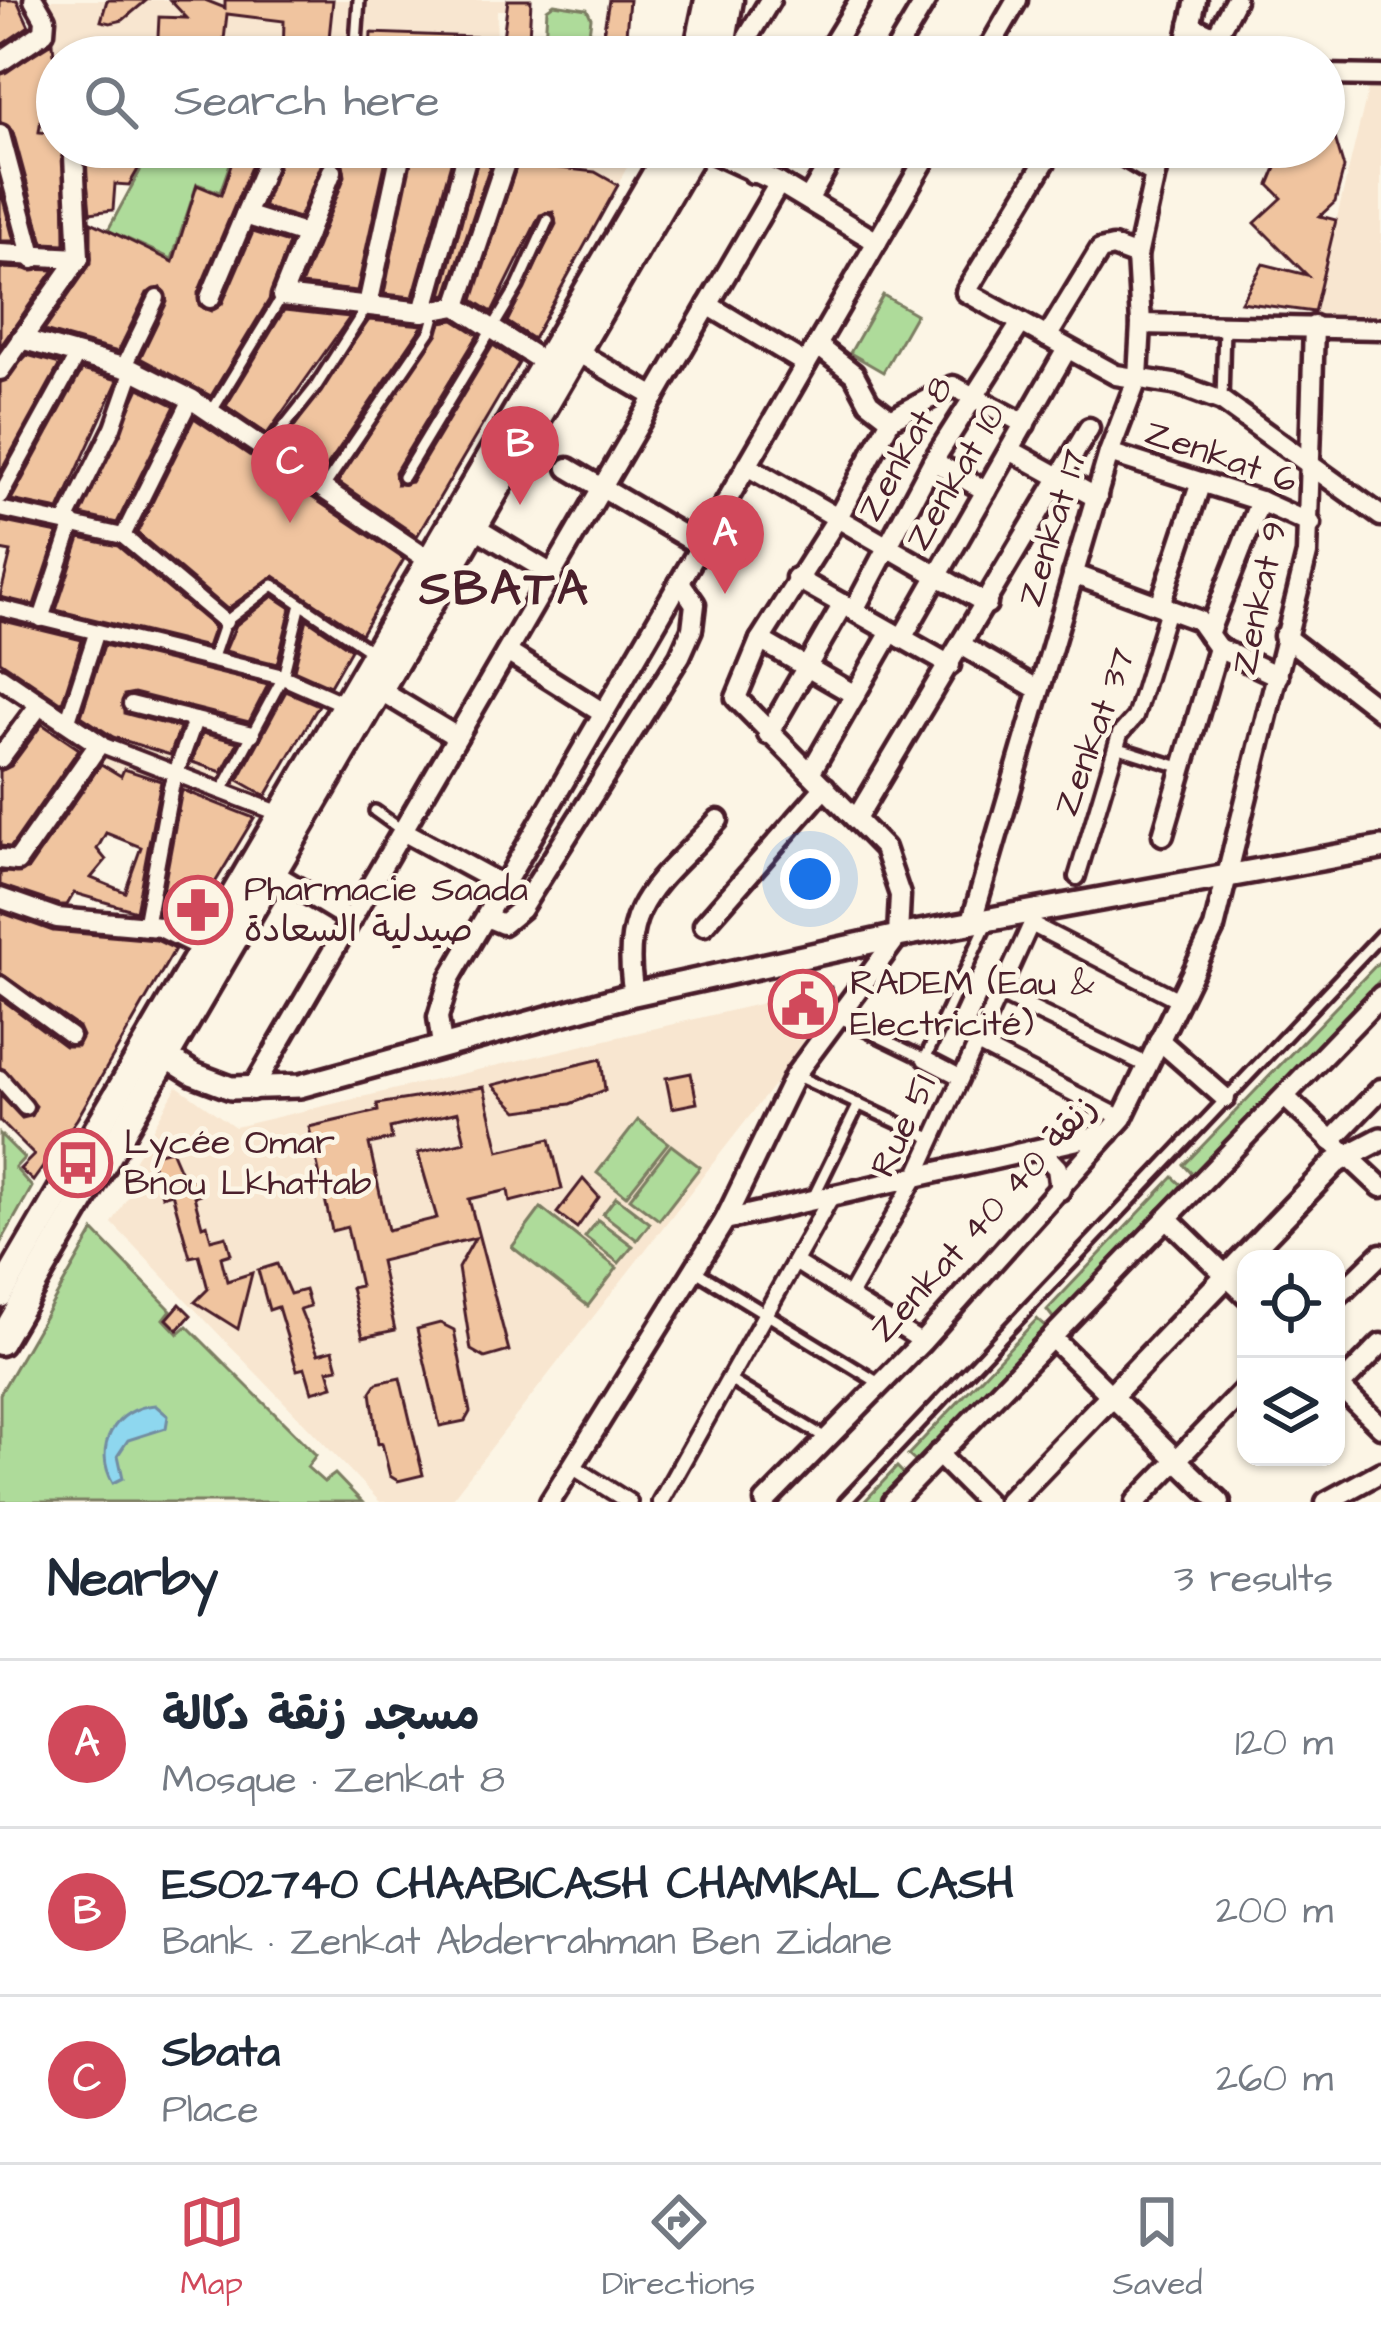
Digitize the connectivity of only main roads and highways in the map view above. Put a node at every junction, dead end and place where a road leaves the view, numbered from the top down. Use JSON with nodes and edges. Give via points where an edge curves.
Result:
{"nodes":[{"id":1,"x":708,"y":0,"type":"edge"},
{"id":2,"x":730,"y":0,"type":"edge"},
{"id":3,"x":700,"y":36,"type":"edge"},
{"id":4,"x":725,"y":36,"type":"edge"},
{"id":5,"x":659,"y":168,"type":"edge"},
{"id":6,"x":686,"y":168,"type":"edge"},
{"id":7,"x":156,"y":1051,"type":"junction"},
{"id":8,"x":0,"y":1294,"type":"edge"},
{"id":9,"x":0,"y":1342,"type":"edge"}],
"edges":[{"from":1,"to":3,"type":"main road"},
{"from":2,"to":4,"type":"main road"},
{"from":5,"to":7,"type":"main road","via":[[203,948]]},
{"from":6,"to":7,"type":"main road","via":[[273,873]]},
{"from":7,"to":8,"type":"main road"},
{"from":7,"to":9,"type":"main road"}]}
